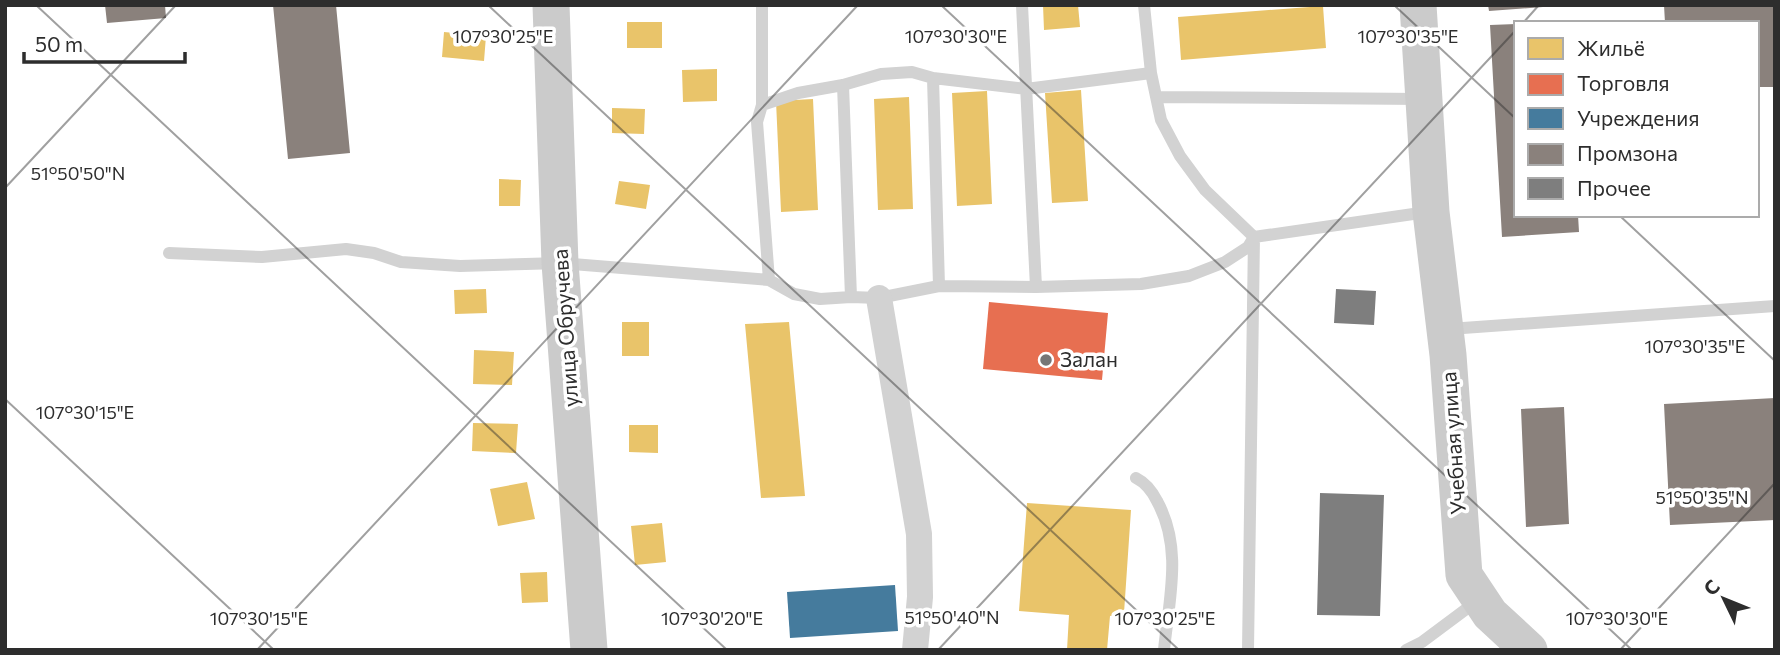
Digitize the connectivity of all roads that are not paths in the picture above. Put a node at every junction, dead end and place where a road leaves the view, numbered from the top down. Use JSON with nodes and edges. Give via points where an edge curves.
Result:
{"nodes":[{"id":1,"x":551,"y":5,"type":"edge"},
{"id":2,"x":762,"y":5,"type":"edge"},
{"id":3,"x":1022,"y":5,"type":"edge"},
{"id":4,"x":1144,"y":5,"type":"edge"},
{"id":5,"x":1418,"y":5,"type":"edge"},
{"id":6,"x":1151,"y":73,"type":"junction"},
{"id":7,"x":933,"y":78,"type":"junction"},
{"id":8,"x":843,"y":85,"type":"junction"},
{"id":9,"x":1026,"y":89,"type":"junction"},
{"id":10,"x":1157,"y":97,"type":"junction"},
{"id":11,"x":1424,"y":99,"type":"junction"},
{"id":12,"x":762,"y":105,"type":"junction"},
{"id":13,"x":1431,"y":212,"type":"junction"},
{"id":14,"x":1254,"y":237,"type":"junction"},
{"id":15,"x":169,"y":253,"type":"dead end"},
{"id":16,"x":561,"y":263,"type":"junction"},
{"id":17,"x":769,"y":280,"type":"junction"},
{"id":18,"x":939,"y":286,"type":"junction"},
{"id":19,"x":1036,"y":287,"type":"junction"},
{"id":20,"x":851,"y":297,"type":"junction"},
{"id":21,"x":879,"y":298,"type":"junction"},
{"id":22,"x":1775,"y":306,"type":"edge"},
{"id":23,"x":1445,"y":329,"type":"junction"},
{"id":24,"x":1136,"y":478,"type":"dead end"},
{"id":25,"x":1480,"y":599,"type":"junction"},
{"id":26,"x":589,"y":650,"type":"edge"},
{"id":27,"x":915,"y":650,"type":"edge"},
{"id":28,"x":1164,"y":650,"type":"edge"},
{"id":29,"x":1248,"y":650,"type":"edge"},
{"id":30,"x":1405,"y":650,"type":"edge"},
{"id":31,"x":1529,"y":650,"type":"edge"}],
"edges":[{"from":1,"to":16,"type":"street","name":"улица Обручева"},
{"from":2,"to":12,"type":"lane"},
{"from":3,"to":9,"type":"lane"},
{"from":4,"to":6,"type":"lane"},
{"from":5,"to":11,"type":"street","name":"Учебная улица"},
{"from":6,"to":9,"type":"lane"},
{"from":6,"to":10,"type":"lane"},
{"from":7,"to":8,"type":"lane","via":[[912,72],[881,74]]},
{"from":7,"to":9,"type":"lane"},
{"from":7,"to":18,"type":"lane"},
{"from":8,"to":12,"type":"lane"},
{"from":8,"to":20,"type":"lane"},
{"from":9,"to":19,"type":"lane"},
{"from":10,"to":11,"type":"lane"},
{"from":10,"to":14,"type":"lane","via":[[1161,120],[1180,156],[1205,190]]},
{"from":11,"to":13,"type":"street","name":"Учебная улица"},
{"from":12,"to":17,"type":"lane","via":[[757,122]]},
{"from":13,"to":14,"type":"lane"},
{"from":13,"to":23,"type":"street","name":"Учебная улица"},
{"from":14,"to":19,"type":"lane","via":[[1248,247],[1225,262],[1189,276],[1141,284]]},
{"from":14,"to":29,"type":"lane"},
{"from":15,"to":16,"type":"lane","via":[[262,257],[346,249],[401,262],[448,266]]},
{"from":16,"to":17,"type":"lane"},
{"from":16,"to":26,"type":"street","name":"улица Обручева"},
{"from":17,"to":20,"type":"lane","via":[[794,294],[820,299]]},
{"from":18,"to":19,"type":"lane"},
{"from":18,"to":21,"type":"lane"},
{"from":20,"to":21,"type":"lane"},
{"from":21,"to":27,"type":"street","via":[[919,534]]},
{"from":22,"to":23,"type":"lane"},
{"from":23,"to":25,"type":"street","name":"Учебная улица","via":[[1464,575]]},
{"from":24,"to":28,"type":"lane","via":[[1151,490],[1170,533],[1171,597]]},
{"from":25,"to":30,"type":"lane"},
{"from":25,"to":31,"type":"street","name":"Учебная улица"}]}
